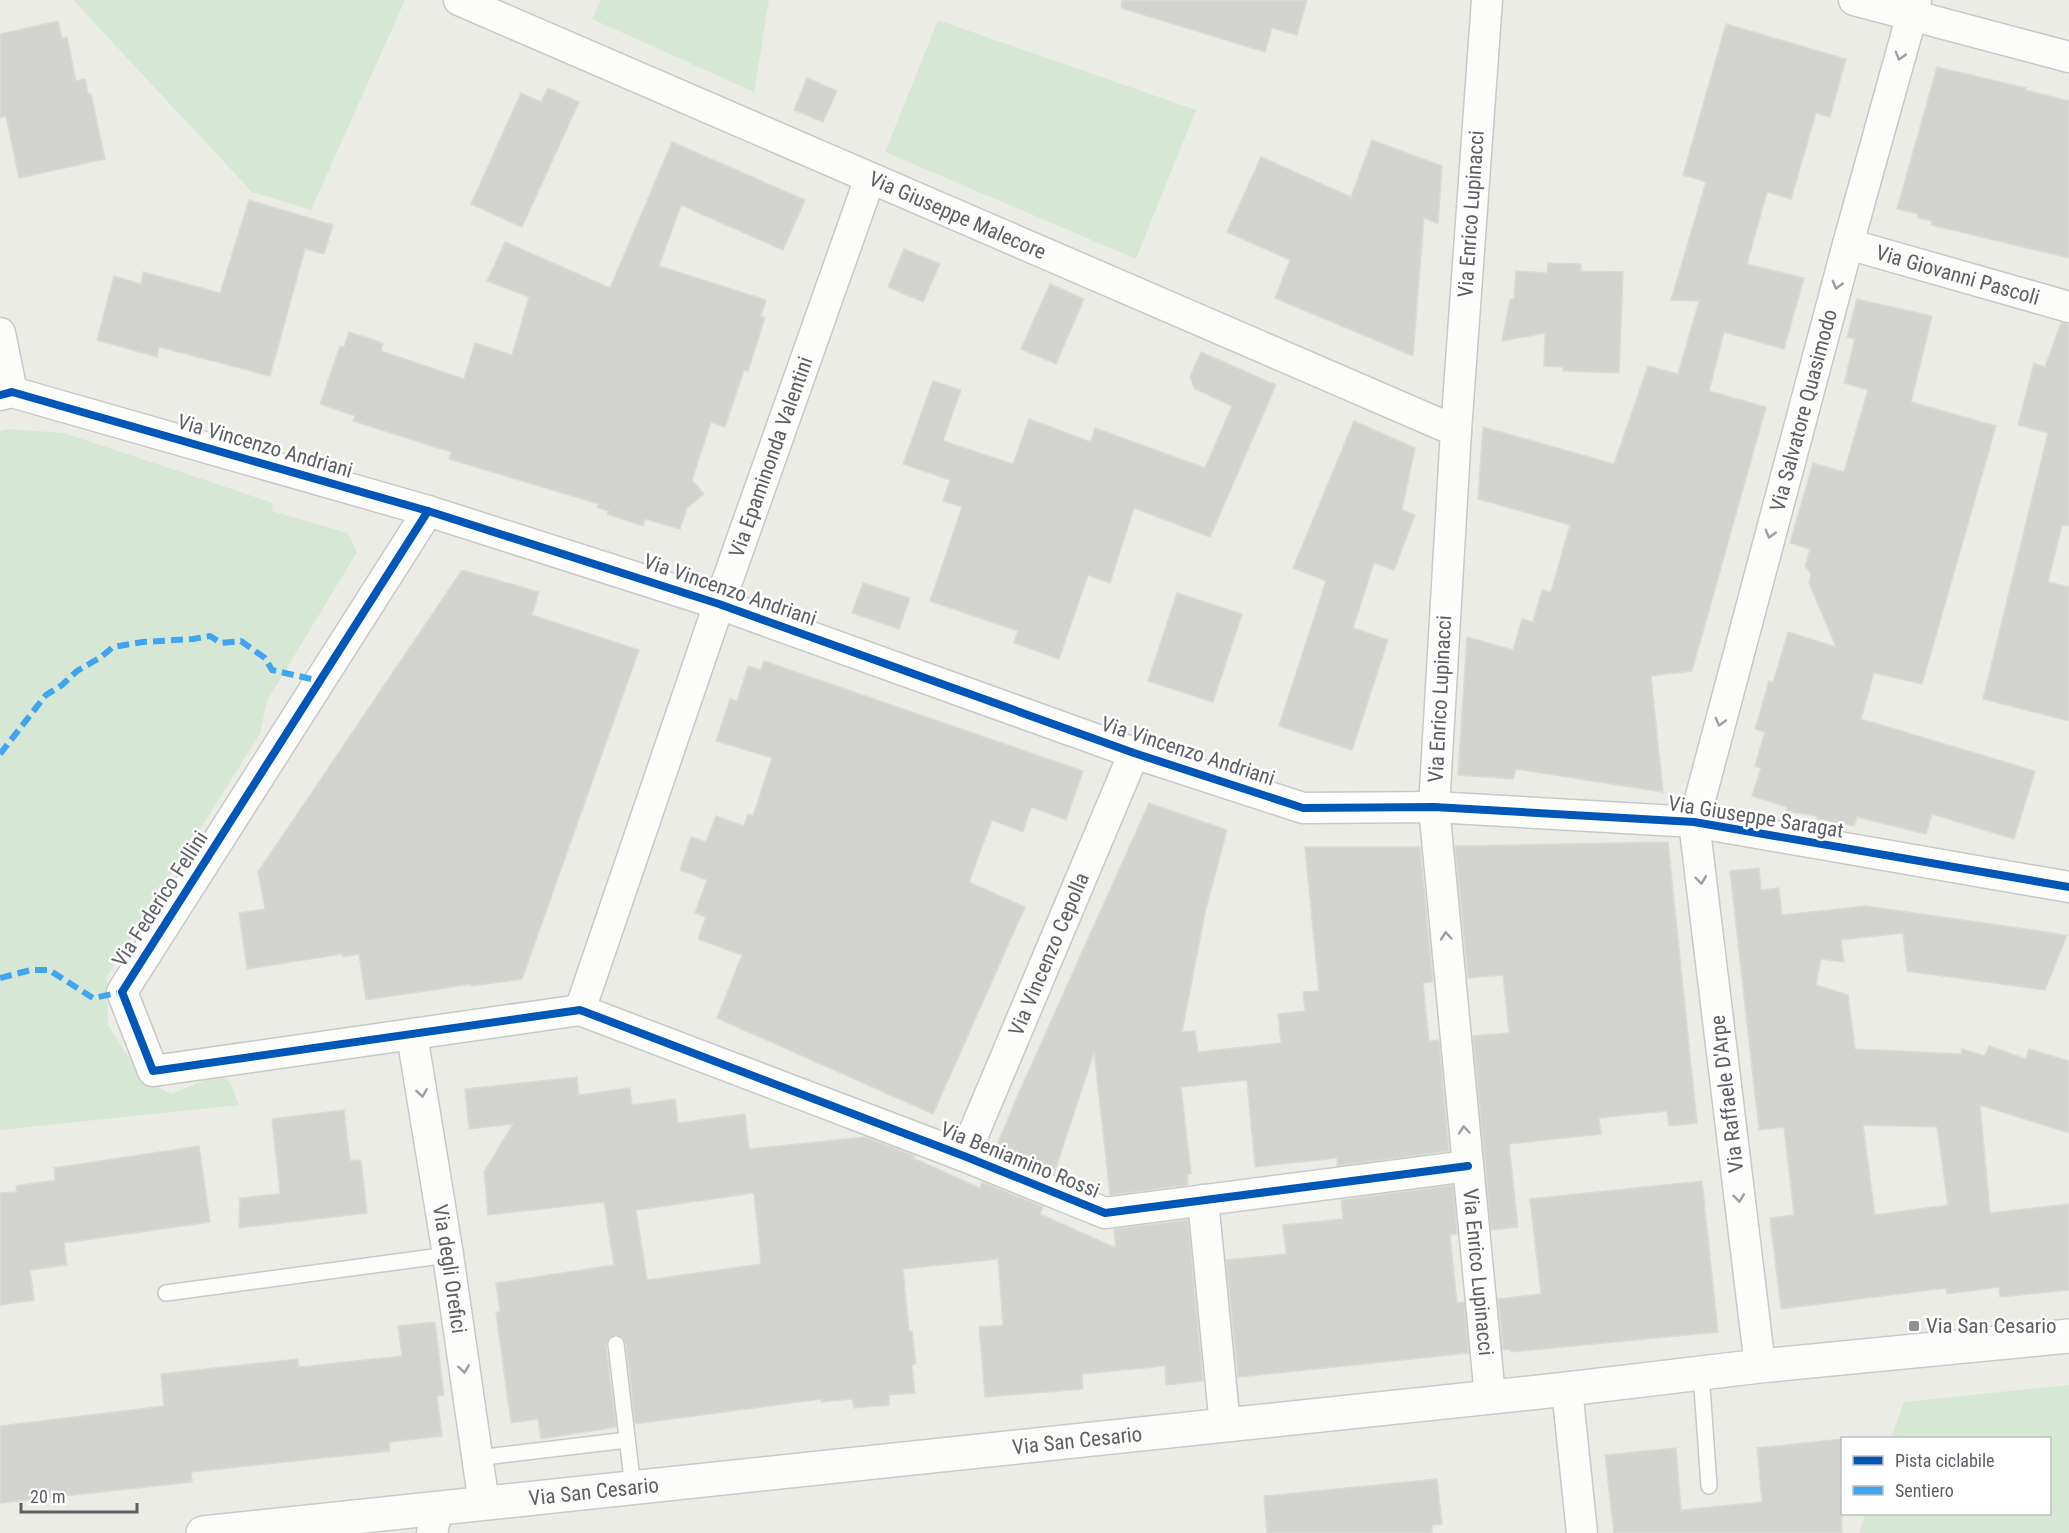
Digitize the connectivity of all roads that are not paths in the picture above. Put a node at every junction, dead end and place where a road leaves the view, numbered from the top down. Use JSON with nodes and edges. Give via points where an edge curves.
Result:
{"nodes":[{"id":1,"x":459,"y":0,"type":"edge"},
{"id":2,"x":1487,"y":0,"type":"edge"},
{"id":3,"x":1854,"y":0,"type":"edge"},
{"id":4,"x":1914,"y":8,"type":"edge"},
{"id":5,"x":2069,"y":57,"type":"edge"},
{"id":6,"x":870,"y":178,"type":"junction"},
{"id":7,"x":1848,"y":244,"type":"junction"},
{"id":8,"x":2069,"y":307,"type":"edge"},
{"id":9,"x":0,"y":333,"type":"edge"},
{"id":10,"x":6,"y":394,"type":"edge"},
{"id":11,"x":1456,"y":431,"type":"junction"},
{"id":12,"x":428,"y":511,"type":"junction"},
{"id":13,"x":719,"y":604,"type":"junction"},
{"id":14,"x":1134,"y":753,"type":"junction"},
{"id":15,"x":1434,"y":807,"type":"junction"},
{"id":16,"x":1694,"y":822,"type":"junction"},
{"id":17,"x":2069,"y":888,"type":"edge"},
{"id":18,"x":580,"y":1010,"type":"junction"},
{"id":19,"x":412,"y":1035,"type":"junction"},
{"id":20,"x":964,"y":1156,"type":"junction"},
{"id":21,"x":1468,"y":1166,"type":"junction"},
{"id":22,"x":1203,"y":1200,"type":"junction"},
{"id":23,"x":448,"y":1255,"type":"junction"},
{"id":24,"x":166,"y":1293,"type":"dead end"},
{"id":25,"x":2069,"y":1336,"type":"edge"},
{"id":26,"x":616,"y":1344,"type":"dead end"},
{"id":27,"x":1760,"y":1366,"type":"junction"},
{"id":28,"x":1701,"y":1373,"type":"junction"},
{"id":29,"x":1567,"y":1389,"type":"junction"},
{"id":30,"x":1490,"y":1397,"type":"junction"},
{"id":31,"x":1225,"y":1426,"type":"junction"},
{"id":32,"x":627,"y":1440,"type":"junction"},
{"id":33,"x":477,"y":1458,"type":"junction"},
{"id":34,"x":1708,"y":1486,"type":"dead end"},
{"id":35,"x":633,"y":1488,"type":"junction"},
{"id":36,"x":484,"y":1504,"type":"junction"},
{"id":37,"x":435,"y":1521,"type":"edge"},
{"id":38,"x":203,"y":1533,"type":"edge"},
{"id":39,"x":1582,"y":1533,"type":"edge"}],
"edges":[{"from":1,"to":6,"type":"street","name":"Via Giuseppe Malecore"},
{"from":2,"to":11,"type":"street","name":"Via Enrico Lupinacci"},
{"from":3,"to":4,"type":"street"},
{"from":4,"to":5,"type":"street"},
{"from":4,"to":7,"type":"street","name":"Via Salvatore Quasimodo","one_way":true},
{"from":6,"to":11,"type":"street","name":"Via Giuseppe Malecore"},
{"from":6,"to":13,"type":"street","name":"Via Epaminonda Valentini"},
{"from":7,"to":8,"type":"street","name":"Via Giovanni Pascoli"},
{"from":7,"to":16,"type":"street","name":"Via Salvatore Quasimodo","one_way":true},
{"from":9,"to":10,"type":"street"},
{"from":10,"to":12,"type":"street","name":"Via Vincenzo Andriani"},
{"from":11,"to":15,"type":"street","name":"Via Enrico Lupinacci"},
{"from":12,"to":13,"type":"street","name":"Via Vincenzo Andriani"},
{"from":12,"to":19,"type":"street","name":"Via Federico Fellini","via":[[122,992],[153,1071]]},
{"from":13,"to":14,"type":"street","name":"Via Vincenzo Andriani"},
{"from":13,"to":18,"type":"street","name":"Via Epaminonda Valentini"},
{"from":14,"to":15,"type":"street","name":"Via Vincenzo Andriani","via":[[1303,808]]},
{"from":14,"to":20,"type":"street","name":"Via Vincenzo Cepolla"},
{"from":15,"to":16,"type":"street","name":"Via Giuseppe Saragat"},
{"from":21,"to":15,"type":"street","name":"Via Enrico Lupinacci","one_way":true},
{"from":16,"to":17,"type":"street","name":"Via Giuseppe Saragat"},
{"from":16,"to":27,"type":"street","name":"Via Raffaele D'Arpe","one_way":true},
{"from":18,"to":19,"type":"street","name":"Via Federico Fellini"},
{"from":18,"to":20,"type":"street","name":"Via Beniamino Rossi"},
{"from":19,"to":23,"type":"street","name":"Via degli Orefici","one_way":true},
{"from":20,"to":22,"type":"street","name":"Via Beniamino Rossi","via":[[1105,1213]]},
{"from":21,"to":22,"type":"street","name":"Via Beniamino Rossi"},
{"from":21,"to":30,"type":"street","name":"Via Enrico Lupinacci"},
{"from":22,"to":31,"type":"street"},
{"from":23,"to":24,"type":"lane"},
{"from":23,"to":33,"type":"street","name":"Via degli Orefici","one_way":true},
{"from":25,"to":27,"type":"main road","name":"Via San Cesario"},
{"from":26,"to":32,"type":"lane"},
{"from":27,"to":28,"type":"main road","name":"Via San Cesario"},
{"from":28,"to":29,"type":"main road","name":"Via San Cesario"},
{"from":28,"to":34,"type":"lane"},
{"from":29,"to":30,"type":"main road","name":"Via San Cesario"},
{"from":29,"to":39,"type":"street"},
{"from":30,"to":31,"type":"main road","name":"Via San Cesario"},
{"from":31,"to":35,"type":"main road","name":"Via San Cesario"},
{"from":32,"to":33,"type":"lane"},
{"from":32,"to":35,"type":"lane"},
{"from":33,"to":36,"type":"street","name":"Via degli Orefici"},
{"from":35,"to":36,"type":"main road","name":"Via San Cesario"},
{"from":36,"to":37,"type":"main road","name":"Via San Cesario"},
{"from":37,"to":38,"type":"main road","name":"Via San Cesario"}]}
